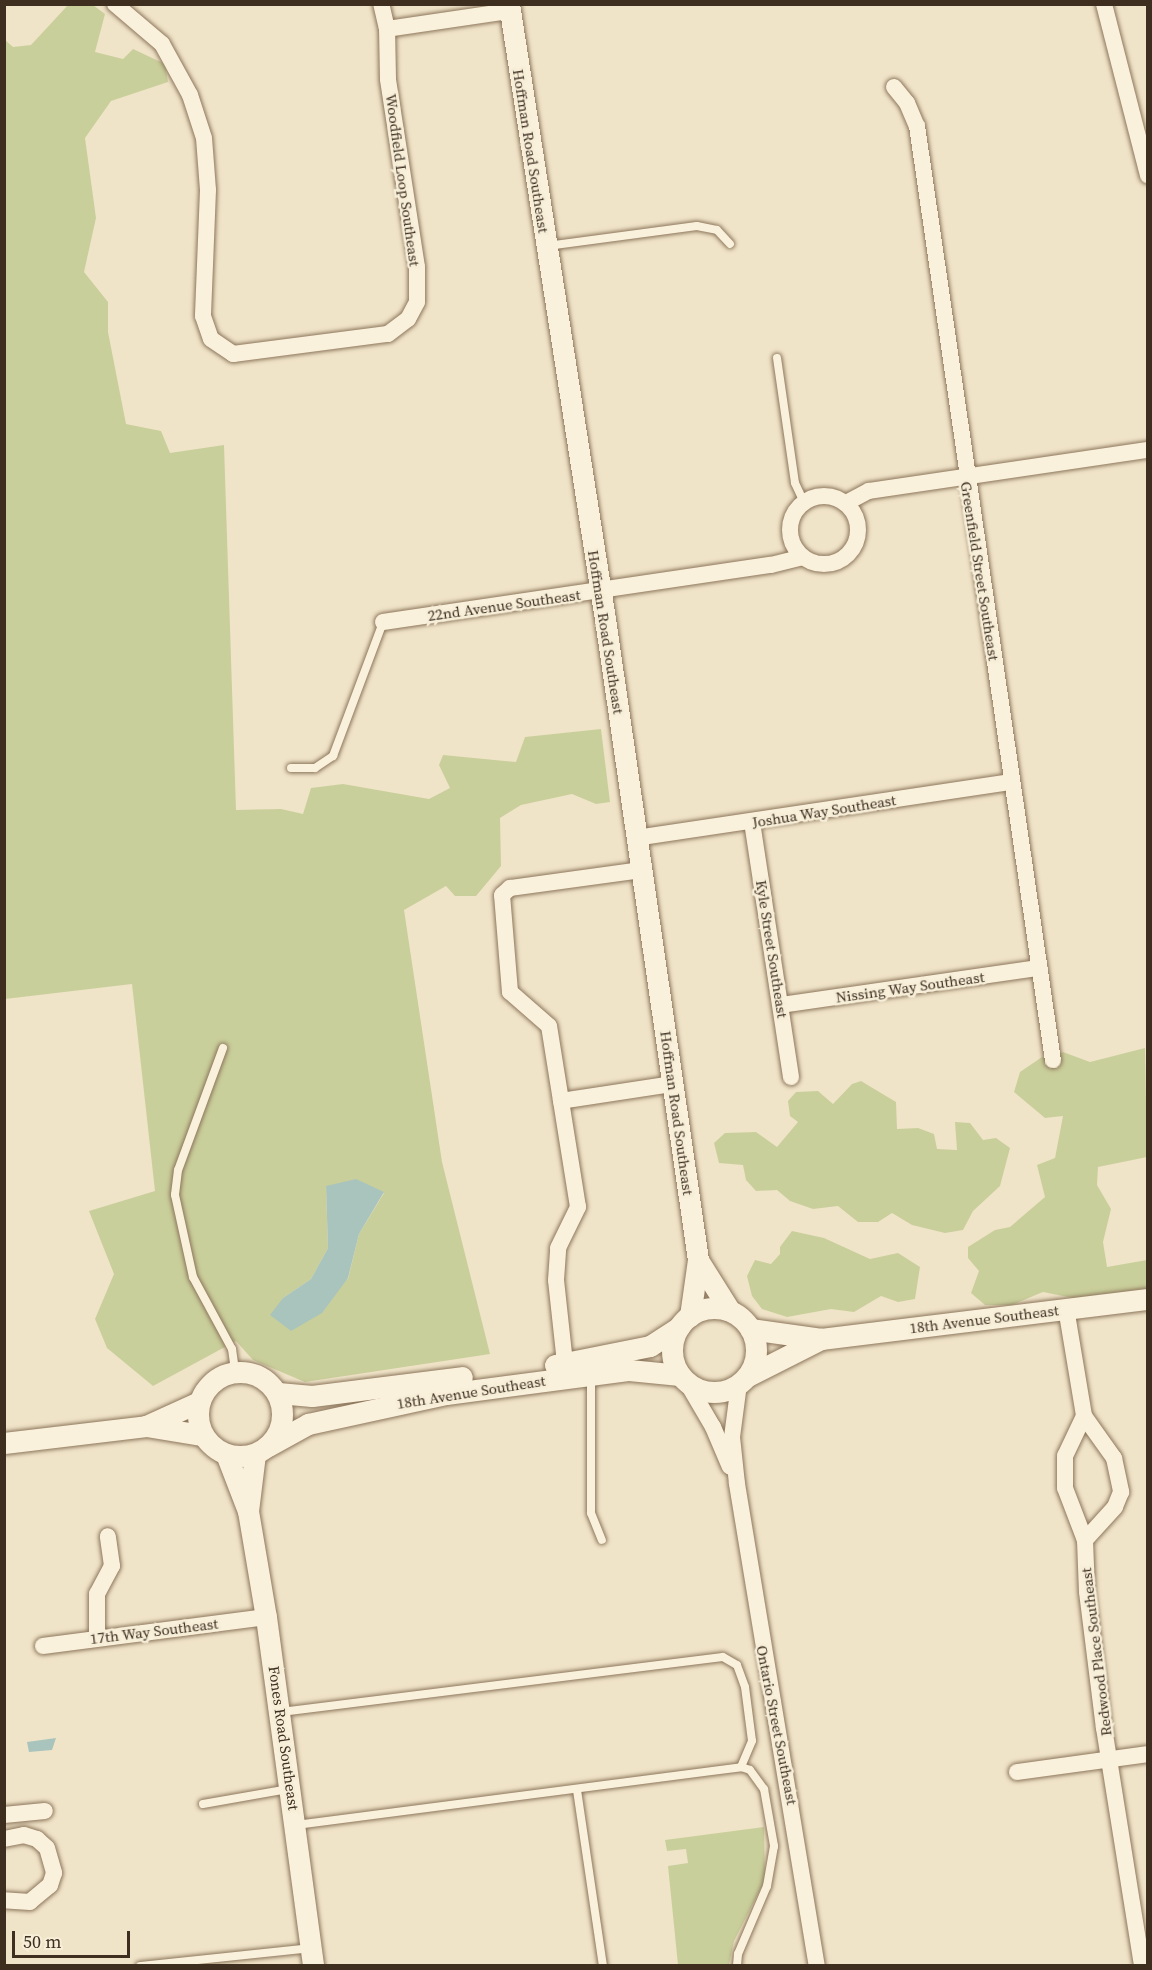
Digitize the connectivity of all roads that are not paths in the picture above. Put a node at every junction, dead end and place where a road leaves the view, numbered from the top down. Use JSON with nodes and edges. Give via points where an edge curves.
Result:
{"nodes":[{"id":1,"x":115,"y":4,"type":"edge"},
{"id":2,"x":381,"y":4,"type":"edge"},
{"id":3,"x":1104,"y":4,"type":"edge"},
{"id":4,"x":509,"y":8,"type":"edge"},
{"id":5,"x":387,"y":29,"type":"junction"},
{"id":6,"x":894,"y":87,"type":"dead end"},
{"id":7,"x":1148,"y":175,"type":"edge"},
{"id":8,"x":730,"y":244,"type":"dead end"},
{"id":9,"x":546,"y":246,"type":"junction"},
{"id":10,"x":777,"y":358,"type":"dead end"},
{"id":11,"x":1148,"y":450,"type":"edge"},
{"id":12,"x":966,"y":477,"type":"junction"},
{"id":13,"x":804,"y":502,"type":"junction"},
{"id":14,"x":846,"y":503,"type":"junction"},
{"id":15,"x":802,"y":556,"type":"junction"},
{"id":16,"x":600,"y":591,"type":"junction"},
{"id":17,"x":383,"y":622,"type":"joint"},
{"id":18,"x":291,"y":768,"type":"dead end"},
{"id":19,"x":1012,"y":782,"type":"junction"},
{"id":20,"x":752,"y":822,"type":"junction"},
{"id":21,"x":636,"y":838,"type":"junction"},
{"id":22,"x":642,"y":870,"type":"junction"},
{"id":23,"x":1039,"y":968,"type":"junction"},
{"id":24,"x":780,"y":1005,"type":"junction"},
{"id":25,"x":223,"y":1048,"type":"dead end"},
{"id":26,"x":1053,"y":1060,"type":"dead end"},
{"id":27,"x":791,"y":1077,"type":"dead end"},
{"id":28,"x":672,"y":1084,"type":"junction"},
{"id":29,"x":561,"y":1101,"type":"junction"},
{"id":30,"x":698,"y":1260,"type":"junction"},
{"id":31,"x":1148,"y":1299,"type":"edge"},
{"id":32,"x":1066,"y":1308,"type":"junction"},
{"id":33,"x":730,"y":1311,"type":"junction"},
{"id":34,"x":684,"y":1322,"type":"junction"},
{"id":35,"x":750,"y":1329,"type":"junction"},
{"id":36,"x":821,"y":1339,"type":"junction"},
{"id":37,"x":565,"y":1364,"type":"junction"},
{"id":38,"x":235,"y":1371,"type":"junction"},
{"id":39,"x":591,"y":1374,"type":"junction"},
{"id":40,"x":683,"y":1378,"type":"junction"},
{"id":41,"x":743,"y":1380,"type":"junction"},
{"id":42,"x":278,"y":1393,"type":"junction"},
{"id":43,"x":199,"y":1402,"type":"junction"},
{"id":44,"x":1084,"y":1416,"type":"junction"},
{"id":45,"x":146,"y":1426,"type":"junction"},
{"id":46,"x":202,"y":1435,"type":"junction"},
{"id":47,"x":4,"y":1443,"type":"edge"},
{"id":48,"x":262,"y":1450,"type":"junction"},
{"id":49,"x":226,"y":1454,"type":"junction"},
{"id":50,"x":737,"y":1484,"type":"junction"},
{"id":51,"x":248,"y":1511,"type":"junction"},
{"id":52,"x":108,"y":1536,"type":"dead end"},
{"id":53,"x":602,"y":1540,"type":"dead end"},
{"id":54,"x":1085,"y":1540,"type":"junction"},
{"id":55,"x":266,"y":1617,"type":"junction"},
{"id":56,"x":96,"y":1638,"type":"junction"},
{"id":57,"x":43,"y":1646,"type":"dead end"},
{"id":58,"x":281,"y":1712,"type":"junction"},
{"id":59,"x":1148,"y":1754,"type":"edge"},
{"id":60,"x":1109,"y":1759,"type":"junction"},
{"id":61,"x":741,"y":1767,"type":"junction"},
{"id":62,"x":1017,"y":1772,"type":"dead end"},
{"id":63,"x":291,"y":1789,"type":"junction"},
{"id":64,"x":577,"y":1790,"type":"junction"},
{"id":65,"x":203,"y":1804,"type":"dead end"},
{"id":66,"x":45,"y":1811,"type":"dead end"},
{"id":67,"x":4,"y":1815,"type":"edge"},
{"id":68,"x":296,"y":1826,"type":"junction"},
{"id":69,"x":4,"y":1839,"type":"edge"},
{"id":70,"x":4,"y":1900,"type":"edge"},
{"id":71,"x":312,"y":1957,"type":"edge"},
{"id":72,"x":1144,"y":1958,"type":"edge"},
{"id":73,"x":140,"y":1965,"type":"edge"},
{"id":74,"x":603,"y":1965,"type":"edge"},
{"id":75,"x":737,"y":1965,"type":"edge"},
{"id":76,"x":817,"y":1965,"type":"edge"}],
"edges":[{"from":1,"to":5,"type":"street","name":"Woodfield Loop Southeast","via":[[162,44],[190,94],[204,138],[208,190],[203,316],[211,339],[233,354],[388,334],[408,319],[417,302],[417,267],[388,79]]},
{"from":2,"to":5,"type":"street","name":"Woodfield Loop Southeast"},
{"from":3,"to":7,"type":"street"},
{"from":4,"to":5,"type":"street"},
{"from":4,"to":9,"type":"street","name":"Hoffman Road Southeast"},
{"from":6,"to":12,"type":"street","name":"Greenfield Street Southeast","via":[[907,103],[917,126]]},
{"from":8,"to":9,"type":"lane","via":[[717,230],[697,226]]},
{"from":9,"to":16,"type":"street","name":"Hoffman Road Southeast"},
{"from":10,"to":13,"type":"lane","via":[[795,483]]},
{"from":11,"to":12,"type":"street"},
{"from":12,"to":14,"type":"street","via":[[870,491]]},
{"from":12,"to":19,"type":"street","name":"Greenfield Street Southeast"},
{"from":13,"to":14,"type":"street","via":[[821,496]]},
{"from":13,"to":15,"type":"street","via":[[790,524],[792,542]]},
{"from":14,"to":15,"type":"street","name":"22nd Avenue Southeast","via":[[858,527],[851,552],[827,564]]},
{"from":15,"to":16,"type":"street","name":"22nd Avenue Southeast","via":[[771,565]]},
{"from":16,"to":17,"type":"street","name":"22nd Avenue Southeast"},
{"from":16,"to":21,"type":"street","name":"Hoffman Road Southeast"},
{"from":17,"to":18,"type":"lane","via":[[333,756],[315,768]]},
{"from":19,"to":20,"type":"street","name":"Joshua Way Southeast"},
{"from":19,"to":23,"type":"street","name":"Greenfield Street Southeast"},
{"from":20,"to":21,"type":"street","name":"Joshua Way Southeast"},
{"from":20,"to":24,"type":"street","name":"Kyle Street Southeast"},
{"from":21,"to":22,"type":"street","name":"Hoffman Road Southeast"},
{"from":22,"to":28,"type":"street","name":"Hoffman Road Southeast"},
{"from":22,"to":29,"type":"street","via":[[510,888],[502,895],[510,992],[549,1026]]},
{"from":23,"to":24,"type":"street","name":"Nissing Way Southeast"},
{"from":23,"to":26,"type":"street","name":"Greenfield Street Southeast"},
{"from":24,"to":27,"type":"street","name":"Kyle Street Southeast"},
{"from":25,"to":38,"type":"lane","via":[[178,1170],[176,1195],[193,1277],[232,1349]]},
{"from":28,"to":29,"type":"street"},
{"from":28,"to":30,"type":"street","name":"Hoffman Road Southeast"},
{"from":29,"to":37,"type":"street","via":[[578,1207],[558,1248],[556,1280]]},
{"from":30,"to":33,"type":"street","name":"Hoffman Road Southeast"},
{"from":30,"to":34,"type":"street","name":"Hoffman Road Southeast"},
{"from":31,"to":32,"type":"street","name":"18th Avenue Southeast"},
{"from":32,"to":36,"type":"street","name":"18th Avenue Southeast"},
{"from":32,"to":44,"type":"street"},
{"from":33,"to":34,"type":"street","via":[[716,1308]]},
{"from":33,"to":35,"type":"street"},
{"from":34,"to":37,"type":"street","name":"18th Avenue Southeast","via":[[650,1346]]},
{"from":34,"to":40,"type":"street","via":[[672,1351]]},
{"from":35,"to":36,"type":"street","name":"18th Avenue Southeast"},
{"from":35,"to":41,"type":"street","via":[[756,1353]]},
{"from":36,"to":41,"type":"street","name":"18th Avenue Southeast"},
{"from":37,"to":42,"type":"street","name":"18th Avenue Southeast","via":[[353,1392],[312,1396]]},
{"from":38,"to":42,"type":"street","via":[[259,1376]]},
{"from":38,"to":43,"type":"street","via":[[219,1376],[206,1387]]},
{"from":39,"to":40,"type":"street","name":"18th Avenue Southeast","via":[[629,1370]]},
{"from":39,"to":48,"type":"street","name":"18th Avenue Southeast","via":[[446,1394],[346,1414],[308,1424]]},
{"from":39,"to":53,"type":"lane","via":[[591,1513]]},
{"from":40,"to":41,"type":"street","via":[[700,1390],[720,1392]]},
{"from":40,"to":50,"type":"street","name":"Ontario Street Southeast","via":[[713,1427]]},
{"from":41,"to":50,"type":"street","name":"Ontario Street Southeast","via":[[732,1437]]},
{"from":42,"to":48,"type":"street","via":[[282,1421]]},
{"from":43,"to":45,"type":"street"},
{"from":43,"to":46,"type":"street","via":[[197,1419]]},
{"from":44,"to":54,"type":"street","name":"Redwood Place Southeast","via":[[1065,1456],[1065,1488]]},
{"from":44,"to":54,"type":"street","via":[[1114,1458],[1121,1492],[1115,1507]]},
{"from":45,"to":46,"type":"street"},
{"from":45,"to":47,"type":"street"},
{"from":46,"to":49,"type":"street"},
{"from":48,"to":49,"type":"street"},
{"from":48,"to":51,"type":"street","name":"Fones Road Southeast"},
{"from":49,"to":51,"type":"street","name":"Fones Road Southeast"},
{"from":50,"to":76,"type":"street","name":"Ontario Street Southeast"},
{"from":51,"to":55,"type":"street","name":"Fones Road Southeast"},
{"from":52,"to":56,"type":"street","via":[[112,1566],[97,1594]]},
{"from":54,"to":60,"type":"street","name":"Redwood Place Southeast","via":[[1087,1592]]},
{"from":55,"to":56,"type":"street","name":"17th Way Southeast"},
{"from":55,"to":58,"type":"street","name":"Fones Road Southeast"},
{"from":56,"to":57,"type":"street","name":"17th Way Southeast"},
{"from":58,"to":61,"type":"lane","via":[[723,1657],[737,1665],[745,1687],[752,1741]]},
{"from":58,"to":63,"type":"street","name":"Fones Road Southeast"},
{"from":59,"to":60,"type":"street"},
{"from":60,"to":62,"type":"street"},
{"from":60,"to":72,"type":"street","name":"Redwood Place Southeast"},
{"from":61,"to":64,"type":"lane"},
{"from":61,"to":75,"type":"lane","via":[[750,1770],[764,1789],[774,1845],[767,1886]]},
{"from":63,"to":65,"type":"lane"},
{"from":63,"to":68,"type":"street","name":"Fones Road Southeast"},
{"from":64,"to":68,"type":"lane"},
{"from":64,"to":74,"type":"lane"},
{"from":66,"to":67,"type":"street"},
{"from":68,"to":71,"type":"street","name":"Fones Road Southeast"},
{"from":69,"to":70,"type":"street","via":[[24,1835],[37,1839],[47,1848],[54,1873],[50,1885],[36,1898],[17,1903]]},
{"from":71,"to":73,"type":"lane"}]}
